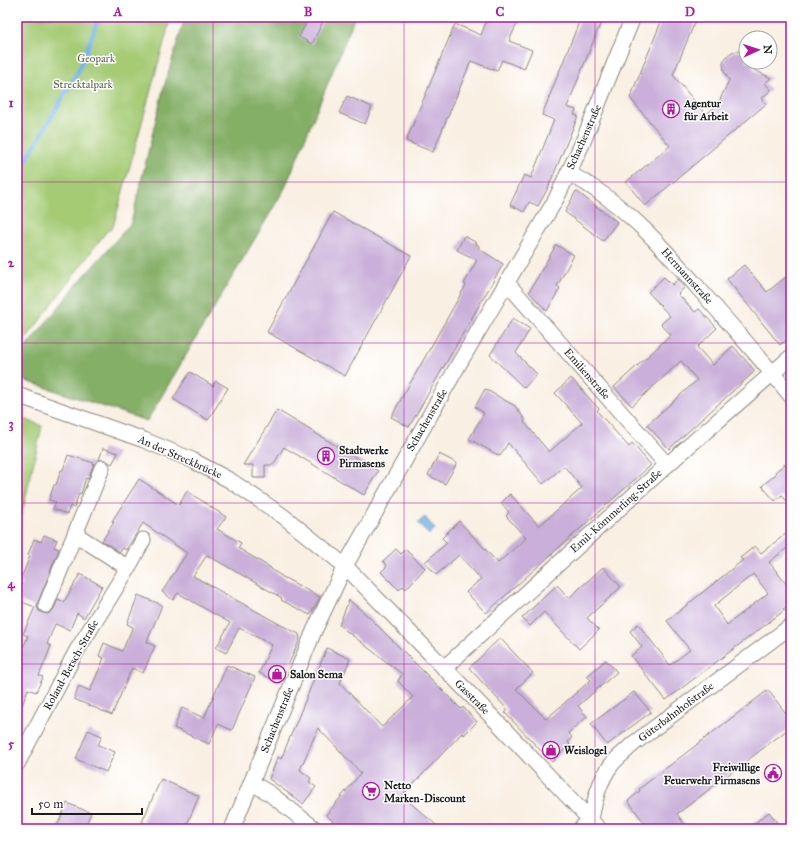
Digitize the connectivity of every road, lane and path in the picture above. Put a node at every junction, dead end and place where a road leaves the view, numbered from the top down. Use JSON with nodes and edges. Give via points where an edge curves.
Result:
{"nodes":[{"id":1,"x":633,"y":17,"type":"edge"},
{"id":2,"x":568,"y":172,"type":"junction"},
{"id":3,"x":507,"y":283,"type":"junction"},
{"id":4,"x":791,"y":357,"type":"edge"},
{"id":5,"x":772,"y":372,"type":"junction"},
{"id":6,"x":17,"y":395,"type":"edge"},
{"id":7,"x":791,"y":396,"type":"edge"},
{"id":8,"x":667,"y":465,"type":"junction"},
{"id":9,"x":102,"y":468,"type":"dead end"},
{"id":10,"x":75,"y":534,"type":"junction"},
{"id":11,"x":143,"y":540,"type":"dead end"},
{"id":12,"x":345,"y":566,"type":"junction"},
{"id":13,"x":128,"y":568,"type":"junction"},
{"id":14,"x":46,"y":605,"type":"dead end"},
{"id":15,"x":791,"y":626,"type":"edge"},
{"id":16,"x":444,"y":668,"type":"junction"},
{"id":17,"x":17,"y":764,"type":"edge"},
{"id":18,"x":252,"y":783,"type":"junction"},
{"id":19,"x":590,"y":826,"type":"edge"},
{"id":20,"x":232,"y":829,"type":"edge"},
{"id":21,"x":316,"y":829,"type":"edge"}],
"edges":[{"from":1,"to":2,"type":"street","name":"Schachenstraße","via":[[598,106]]},
{"from":2,"to":3,"type":"street","name":"Schachenstraße","via":[[556,199]]},
{"from":2,"to":5,"type":"street","name":"Hermannstraße","via":[[592,186],[629,214],[672,258]]},
{"from":3,"to":8,"type":"street","name":"Emilienstraße"},
{"from":3,"to":12,"type":"street","name":"Schachenstraße"},
{"from":4,"to":5,"type":"street","name":"Emil-Kömmerling-Straße"},
{"from":5,"to":7,"type":"street","name":"Hermannstraße"},
{"from":5,"to":8,"type":"street","name":"Emil-Kömmerling-Straße"},
{"from":6,"to":12,"type":"street","name":"An der Streckbrücke","via":[[144,440],[218,473],[283,516]]},
{"from":8,"to":16,"type":"street","name":"Emil-Kömmerling-Straße"},
{"from":9,"to":10,"type":"street"},
{"from":10,"to":13,"type":"street"},
{"from":10,"to":14,"type":"street"},
{"from":11,"to":13,"type":"street","name":"Roland-Betsch-Straße"},
{"from":12,"to":16,"type":"street","name":"Gasstraße"},
{"from":12,"to":18,"type":"street","name":"Schachenstraße","via":[[314,631]]},
{"from":13,"to":17,"type":"street","name":"Roland-Betsch-Straße","via":[[76,652]]},
{"from":15,"to":19,"type":"street","name":"Güterbahnhofstraße","via":[[633,744],[613,762],[597,790]]},
{"from":16,"to":19,"type":"street","name":"Gasstraße"},
{"from":18,"to":20,"type":"street","name":"Schachenstraße"},
{"from":18,"to":21,"type":"street"}]}
